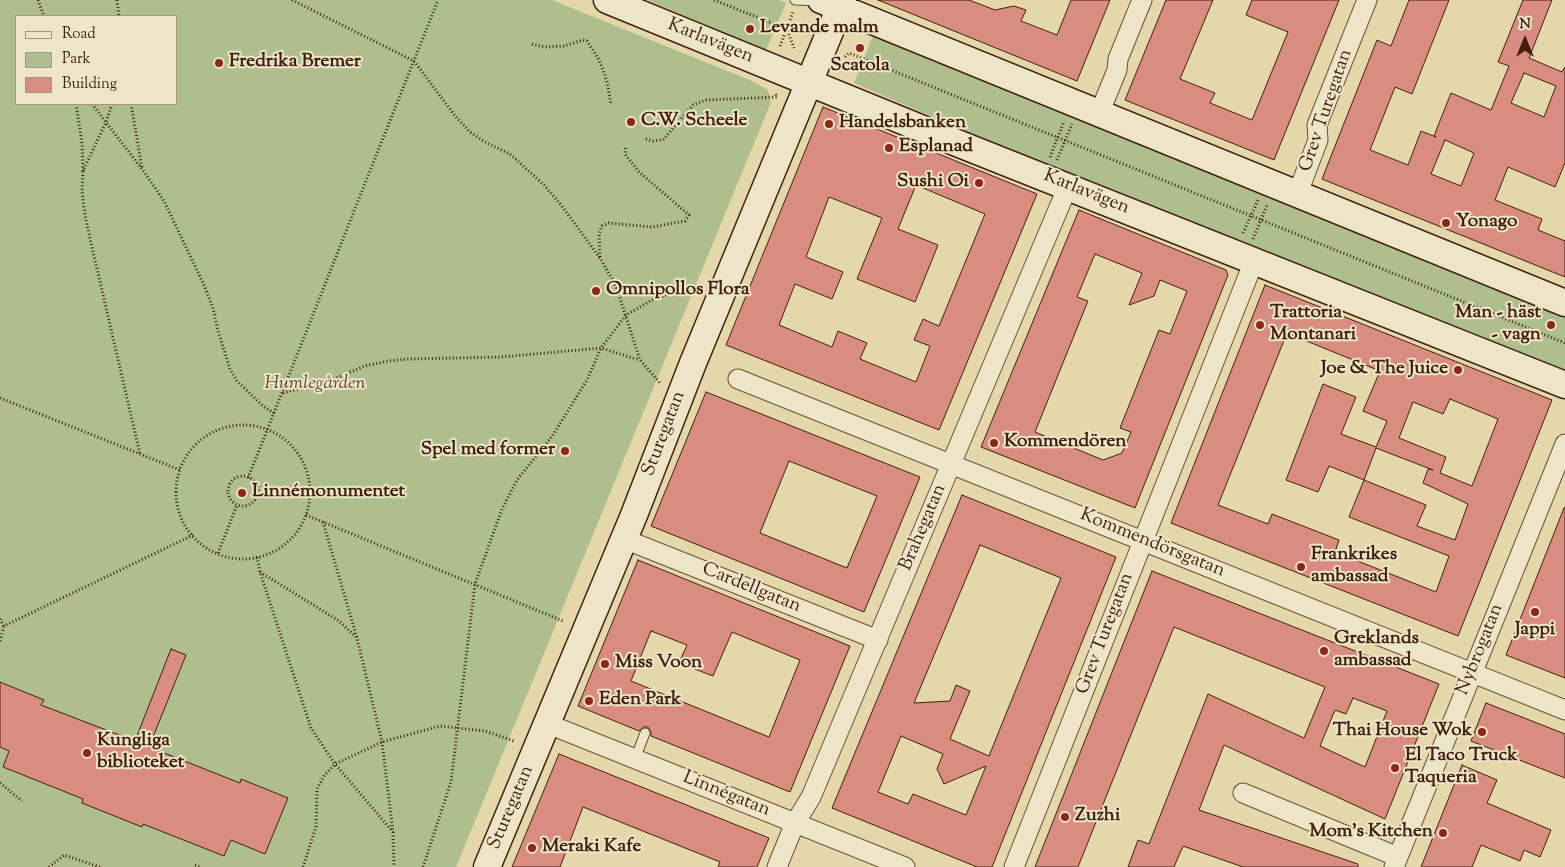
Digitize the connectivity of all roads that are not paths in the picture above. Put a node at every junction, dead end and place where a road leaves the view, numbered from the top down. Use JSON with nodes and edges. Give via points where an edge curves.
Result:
{"nodes":[{"id":1,"x":607,"y":0,"type":"edge"},
{"id":2,"x":1142,"y":0,"type":"edge"},
{"id":3,"x":1367,"y":0,"type":"edge"},
{"id":4,"x":830,"y":2,"type":"edge"},
{"id":5,"x":795,"y":3,"type":"edge"},
{"id":6,"x":801,"y":79,"type":"junction"},
{"id":7,"x":1099,"y":114,"type":"junction"},
{"id":8,"x":1068,"y":186,"type":"junction"},
{"id":9,"x":1297,"y":195,"type":"junction"},
{"id":10,"x":1246,"y":253,"type":"junction"},
{"id":11,"x":1565,"y":303,"type":"edge"},
{"id":12,"x":738,"y":379,"type":"dead end"},
{"id":13,"x":1565,"y":385,"type":"edge"},
{"id":14,"x":1565,"y":444,"type":"edge"},
{"id":15,"x":951,"y":465,"type":"junction"},
{"id":16,"x":624,"y":538,"type":"junction"},
{"id":17,"x":1143,"y":541,"type":"junction"},
{"id":18,"x":878,"y":640,"type":"junction"},
{"id":19,"x":1472,"y":672,"type":"junction"},
{"id":20,"x":1565,"y":710,"type":"edge"},
{"id":21,"x":548,"y":724,"type":"junction"},
{"id":22,"x":645,"y":733,"type":"dead end"},
{"id":23,"x":635,"y":759,"type":"junction"},
{"id":24,"x":1243,"y":793,"type":"dead end"},
{"id":25,"x":794,"y":823,"type":"junction"},
{"id":26,"x":1396,"y":862,"type":"edge"},
{"id":27,"x":474,"y":867,"type":"edge"},
{"id":28,"x":487,"y":867,"type":"edge"},
{"id":29,"x":776,"y":867,"type":"edge"},
{"id":30,"x":905,"y":867,"type":"edge"},
{"id":31,"x":1014,"y":867,"type":"edge"}],
"edges":[{"from":1,"to":6,"type":"street","name":"Karlavägen"},
{"from":2,"to":7,"type":"street"},
{"from":3,"to":9,"type":"street","name":"Grev Turegatan","via":[[1318,125],[1318,140]]},
{"from":4,"to":5,"type":"lane"},
{"from":4,"to":6,"type":"street","name":"Sturegatan"},
{"from":4,"to":7,"type":"street"},
{"from":6,"to":8,"type":"street","name":"Karlavägen"},
{"from":6,"to":16,"type":"street","name":"Sturegatan"},
{"from":6,"to":27,"type":"street","name":"Sturegatan","via":[[601,554]]},
{"from":7,"to":9,"type":"street"},
{"from":8,"to":10,"type":"street","name":"Karlavägen"},
{"from":8,"to":15,"type":"street","name":"Brahegatan"},
{"from":9,"to":11,"type":"street"},
{"from":10,"to":13,"type":"street","name":"Karlavägen"},
{"from":10,"to":17,"type":"street","name":"Grev Turegatan"},
{"from":12,"to":15,"type":"street","name":"Kommendörsgatan"},
{"from":14,"to":19,"type":"street","name":"Nybrogatan"},
{"from":15,"to":17,"type":"street","name":"Kommendörsgatan"},
{"from":15,"to":18,"type":"street","name":"Brahegatan"},
{"from":16,"to":18,"type":"street","name":"Cardellgatan"},
{"from":16,"to":21,"type":"street","name":"Sturegatan"},
{"from":17,"to":19,"type":"street","name":"Kommendörsgatan"},
{"from":17,"to":31,"type":"street","name":"Grev Turegatan"},
{"from":18,"to":25,"type":"street","name":"Brahegatan","via":[[811,797]]},
{"from":19,"to":20,"type":"street","name":"Kommendörsgatan"},
{"from":19,"to":26,"type":"street","name":"Nybrogatan"},
{"from":21,"to":23,"type":"street","name":"Linnégatan"},
{"from":21,"to":28,"type":"street","name":"Sturegatan"},
{"from":22,"to":23,"type":"lane"},
{"from":23,"to":25,"type":"street","name":"Linnégatan"},
{"from":24,"to":26,"type":"street","name":"Nybrogatan"},
{"from":25,"to":29,"type":"street","name":"Brahegatan"},
{"from":25,"to":30,"type":"street","name":"Linnégatan"}]}
